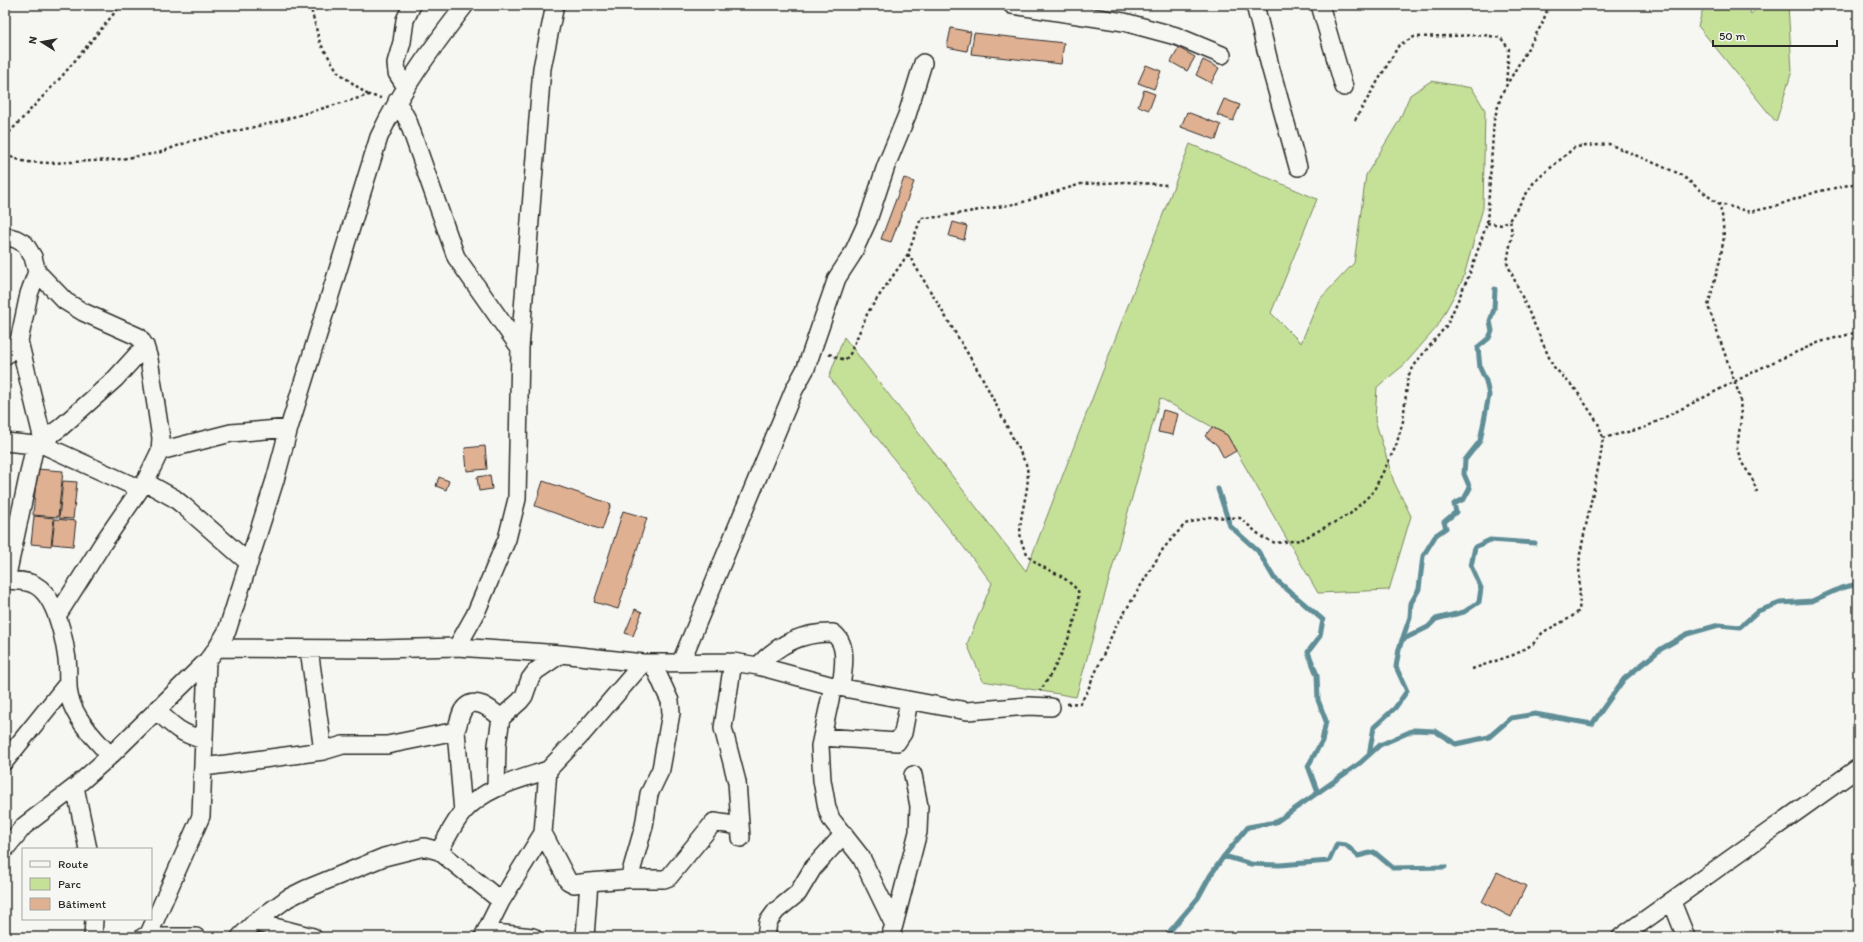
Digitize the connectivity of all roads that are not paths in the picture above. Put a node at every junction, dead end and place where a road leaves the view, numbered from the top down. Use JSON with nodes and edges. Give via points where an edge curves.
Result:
{"nodes":[{"id":1,"x":412,"y":5,"type":"edge"},
{"id":2,"x":465,"y":5,"type":"edge"},
{"id":3,"x":555,"y":5,"type":"edge"},
{"id":4,"x":1012,"y":5,"type":"edge"},
{"id":5,"x":1255,"y":5,"type":"edge"},
{"id":6,"x":1320,"y":5,"type":"edge"},
{"id":7,"x":1222,"y":54,"type":"dead end"},
{"id":8,"x":923,"y":63,"type":"dead end"},
{"id":9,"x":406,"y":87,"type":"junction"},
{"id":10,"x":1344,"y":87,"type":"dead end"},
{"id":11,"x":397,"y":102,"type":"junction"},
{"id":12,"x":1298,"y":167,"type":"dead end"},
{"id":13,"x":5,"y":236,"type":"edge"},
{"id":14,"x":37,"y":272,"type":"junction"},
{"id":15,"x":19,"y":341,"type":"junction"},
{"id":16,"x":145,"y":346,"type":"junction"},
{"id":17,"x":520,"y":348,"type":"junction"},
{"id":18,"x":5,"y":356,"type":"edge"},
{"id":19,"x":289,"y":428,"type":"junction"},
{"id":20,"x":5,"y":442,"type":"edge"},
{"id":21,"x":39,"y":443,"type":"junction"},
{"id":22,"x":160,"y":451,"type":"junction"},
{"id":23,"x":143,"y":485,"type":"junction"},
{"id":24,"x":249,"y":563,"type":"junction"},
{"id":25,"x":5,"y":580,"type":"edge"},
{"id":26,"x":57,"y":616,"type":"junction"},
{"id":27,"x":457,"y":647,"type":"junction"},
{"id":28,"x":309,"y":649,"type":"junction"},
{"id":29,"x":561,"y":654,"type":"junction"},
{"id":30,"x":212,"y":655,"type":"junction"},
{"id":31,"x":681,"y":662,"type":"junction"},
{"id":32,"x":733,"y":662,"type":"junction"},
{"id":33,"x":648,"y":664,"type":"junction"},
{"id":34,"x":758,"y":666,"type":"junction"},
{"id":35,"x":68,"y":683,"type":"junction"},
{"id":36,"x":837,"y":686,"type":"junction"},
{"id":37,"x":909,"y":701,"type":"junction"},
{"id":38,"x":1051,"y":707,"type":"road end"},
{"id":39,"x":156,"y":710,"type":"junction"},
{"id":40,"x":501,"y":718,"type":"junction"},
{"id":41,"x":456,"y":731,"type":"junction"},
{"id":42,"x":822,"y":737,"type":"junction"},
{"id":43,"x":204,"y":740,"type":"junction"},
{"id":44,"x":323,"y":751,"type":"junction"},
{"id":45,"x":110,"y":756,"type":"junction"},
{"id":46,"x":5,"y":761,"type":"edge"},
{"id":47,"x":204,"y":767,"type":"junction"},
{"id":48,"x":1858,"y":768,"type":"edge"},
{"id":49,"x":548,"y":770,"type":"junction"},
{"id":50,"x":913,"y":775,"type":"dead end"},
{"id":51,"x":75,"y":787,"type":"junction"},
{"id":52,"x":496,"y":788,"type":"junction"},
{"id":53,"x":463,"y":812,"type":"junction"},
{"id":54,"x":543,"y":833,"type":"junction"},
{"id":55,"x":844,"y":834,"type":"junction"},
{"id":56,"x":88,"y":848,"type":"edge"},
{"id":57,"x":5,"y":849,"type":"edge"},
{"id":58,"x":439,"y":851,"type":"junction"},
{"id":59,"x":629,"y":879,"type":"junction"},
{"id":60,"x":589,"y":882,"type":"junction"},
{"id":61,"x":501,"y":901,"type":"junction"},
{"id":62,"x":1672,"y":902,"type":"junction"},
{"id":63,"x":94,"y":920,"type":"edge"},
{"id":64,"x":256,"y":922,"type":"junction"},
{"id":65,"x":892,"y":931,"type":"edge"},
{"id":66,"x":485,"y":935,"type":"edge"},
{"id":67,"x":93,"y":937,"type":"edge"},
{"id":68,"x":146,"y":937,"type":"edge"},
{"id":69,"x":196,"y":937,"type":"edge"},
{"id":70,"x":240,"y":937,"type":"edge"},
{"id":71,"x":313,"y":937,"type":"edge"},
{"id":72,"x":533,"y":937,"type":"edge"},
{"id":73,"x":585,"y":937,"type":"edge"},
{"id":74,"x":766,"y":937,"type":"edge"},
{"id":75,"x":1621,"y":937,"type":"edge"},
{"id":76,"x":1686,"y":937,"type":"edge"}],
"edges":[{"from":1,"to":9,"type":"street","via":[[405,20],[396,64],[397,73]]},
{"from":2,"to":9,"type":"street"},
{"from":3,"to":17,"type":"street","via":[[542,68]]},
{"from":4,"to":7,"type":"street","via":[[1124,22],[1176,36]]},
{"from":5,"to":12,"type":"street"},
{"from":6,"to":10,"type":"street"},
{"from":8,"to":31,"type":"street","via":[[868,220],[852,255],[837,278],[806,368],[781,420]]},
{"from":9,"to":11,"type":"street"},
{"from":11,"to":17,"type":"street","via":[[408,121],[456,257]]},
{"from":11,"to":19,"type":"street","via":[[373,153]]},
{"from":13,"to":14,"type":"street","via":[[25,244],[33,257]]},
{"from":14,"to":15,"type":"street","via":[[29,294]]},
{"from":14,"to":16,"type":"street","via":[[65,300],[83,312],[136,335]]},
{"from":15,"to":18,"type":"street"},
{"from":15,"to":21,"type":"street"},
{"from":16,"to":21,"type":"street","via":[[115,379],[60,428]]},
{"from":16,"to":22,"type":"street"},
{"from":17,"to":27,"type":"street","via":[[517,499],[507,539]]},
{"from":19,"to":22,"type":"street","via":[[231,433]]},
{"from":19,"to":24,"type":"street"},
{"from":20,"to":21,"type":"street"},
{"from":21,"to":23,"type":"street"},
{"from":21,"to":25,"type":"street"},
{"from":22,"to":23,"type":"street"},
{"from":23,"to":24,"type":"street","via":[[174,498]]},
{"from":23,"to":26,"type":"street"},
{"from":24,"to":30,"type":"street","via":[[227,631]]},
{"from":25,"to":26,"type":"street","via":[[27,582],[37,586],[49,598]]},
{"from":26,"to":35,"type":"street","via":[[67,659]]},
{"from":27,"to":28,"type":"street"},
{"from":27,"to":29,"type":"street"},
{"from":28,"to":30,"type":"street"},
{"from":28,"to":44,"type":"street"},
{"from":29,"to":33,"type":"street"},
{"from":29,"to":40,"type":"street","via":[[536,671],[520,701]]},
{"from":30,"to":39,"type":"street"},
{"from":30,"to":43,"type":"street"},
{"from":31,"to":32,"type":"street"},
{"from":31,"to":33,"type":"street"},
{"from":32,"to":34,"type":"street"},
{"from":32,"to":59,"type":"street","via":[[723,728],[736,782],[740,832],[714,822],[669,877]]},
{"from":33,"to":49,"type":"street"},
{"from":33,"to":59,"type":"street","via":[[670,701],[671,713],[661,769],[649,794],[644,826]]},
{"from":34,"to":36,"type":"street"},
{"from":34,"to":36,"type":"street","via":[[769,653],[793,639],[812,634],[833,633],[840,638],[844,650]]},
{"from":35,"to":45,"type":"street","via":[[74,711],[85,728]]},
{"from":35,"to":46,"type":"street"},
{"from":36,"to":37,"type":"street"},
{"from":36,"to":42,"type":"street"},
{"from":37,"to":38,"type":"street","via":[[967,711],[1028,706]]},
{"from":37,"to":42,"type":"street","via":[[903,733],[897,742]]},
{"from":39,"to":43,"type":"street","via":[[174,728]]},
{"from":39,"to":45,"type":"street"},
{"from":40,"to":41,"type":"street","via":[[491,708],[476,703],[463,710]]},
{"from":40,"to":52,"type":"street","via":[[498,730]]},
{"from":41,"to":44,"type":"street","via":[[387,745],[343,745]]},
{"from":41,"to":53,"type":"street"},
{"from":42,"to":55,"type":"street","via":[[821,772],[827,808]]},
{"from":43,"to":47,"type":"street"},
{"from":44,"to":47,"type":"street"},
{"from":45,"to":51,"type":"street"},
{"from":47,"to":68,"type":"street","via":[[201,816]]},
{"from":48,"to":62,"type":"street"},
{"from":49,"to":52,"type":"street"},
{"from":49,"to":54,"type":"street"},
{"from":50,"to":65,"type":"street","via":[[920,806],[918,832]]},
{"from":51,"to":56,"type":"street"},
{"from":51,"to":57,"type":"street","via":[[24,826]]},
{"from":52,"to":53,"type":"street"},
{"from":53,"to":58,"type":"street"},
{"from":54,"to":60,"type":"street","via":[[568,880],[574,884]]},
{"from":54,"to":61,"type":"street"},
{"from":55,"to":65,"type":"street","via":[[861,857]]},
{"from":55,"to":74,"type":"street","via":[[814,868],[798,893],[772,916],[768,922]]},
{"from":58,"to":61,"type":"street"},
{"from":58,"to":64,"type":"street","via":[[424,847],[384,857],[288,898]]},
{"from":59,"to":60,"type":"street"},
{"from":60,"to":73,"type":"street"},
{"from":61,"to":66,"type":"street"},
{"from":62,"to":75,"type":"street"},
{"from":62,"to":76,"type":"street"},
{"from":63,"to":67,"type":"street"},
{"from":64,"to":70,"type":"street"},
{"from":64,"to":71,"type":"street"},
{"from":66,"to":72,"type":"street"},
{"from":68,"to":69,"type":"street"}]}
